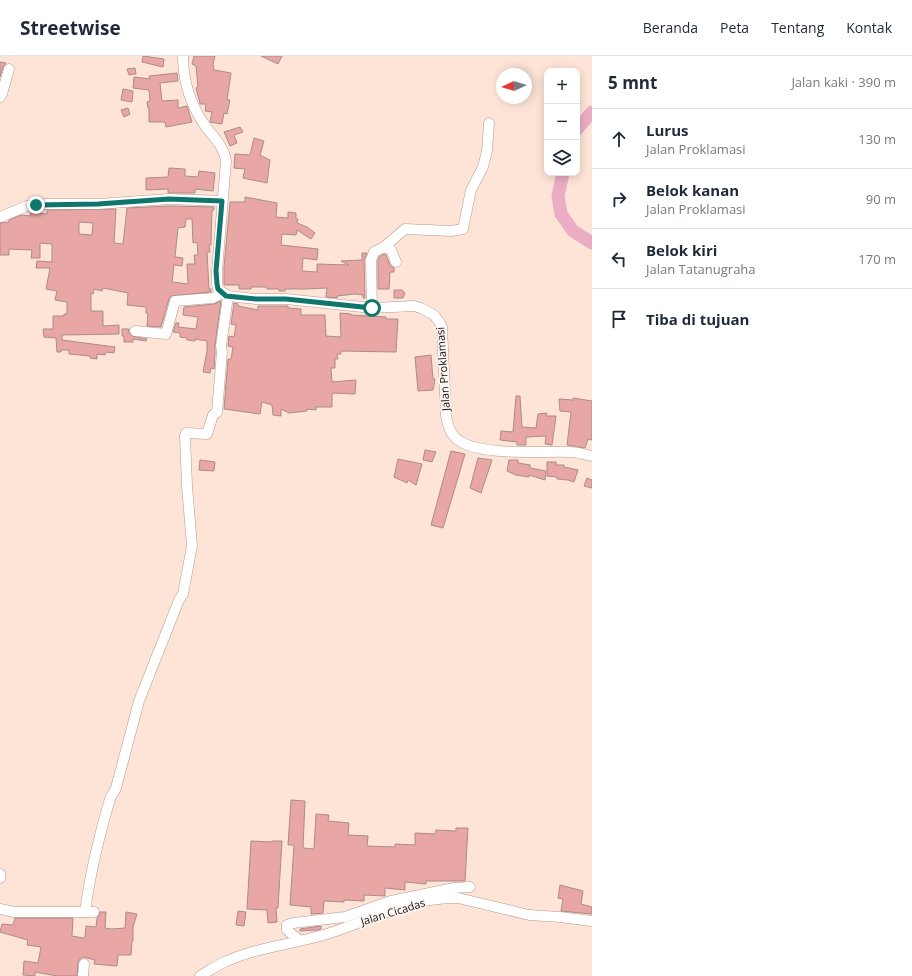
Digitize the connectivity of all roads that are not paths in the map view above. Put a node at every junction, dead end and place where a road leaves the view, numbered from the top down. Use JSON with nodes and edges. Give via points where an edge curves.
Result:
{"nodes":[{"id":1,"x":183,"y":56,"type":"edge"},
{"id":2,"x":9,"y":69,"type":"dead end"},
{"id":3,"x":0,"y":97,"type":"edge"},
{"id":4,"x":489,"y":123,"type":"dead end"},
{"id":5,"x":222,"y":201,"type":"junction"},
{"id":6,"x":0,"y":217,"type":"edge"},
{"id":7,"x":384,"y":247,"type":"junction"},
{"id":8,"x":396,"y":262,"type":"dead end"},
{"id":9,"x":225,"y":294,"type":"junction"},
{"id":10,"x":372,"y":308,"type":"junction"},
{"id":11,"x":135,"y":331,"type":"dead end"},
{"id":12,"x":592,"y":456,"type":"edge"},
{"id":13,"x":0,"y":874,"type":"edge"},
{"id":14,"x":0,"y":878,"type":"edge"},
{"id":15,"x":470,"y":887,"type":"dead end"},
{"id":16,"x":0,"y":909,"type":"edge"},
{"id":17,"x":592,"y":921,"type":"edge"},
{"id":18,"x":299,"y":940,"type":"junction"},
{"id":19,"x":84,"y":964,"type":"dead end"},
{"id":20,"x":83,"y":976,"type":"edge"},
{"id":21,"x":200,"y":976,"type":"edge"}],
"edges":[{"from":1,"to":5,"type":"street","via":[[187,88],[194,107],[224,152],[226,161]]},
{"from":2,"to":3,"type":"street"},
{"from":4,"to":7,"type":"street","via":[[487,151],[483,167],[471,190],[463,228],[451,231],[405,229]]},
{"from":5,"to":6,"type":"street","via":[[169,199],[98,204],[46,204],[27,206]]},
{"from":5,"to":9,"type":"street","via":[[216,271],[218,289]]},
{"from":7,"to":8,"type":"street","via":[[391,250]]},
{"from":7,"to":10,"type":"street","via":[[374,252],[371,260]]},
{"from":9,"to":10,"type":"street","name":"Jalan Proklamasi","via":[[256,299],[286,299]]},
{"from":9,"to":11,"type":"street","via":[[213,298],[175,301],[166,334]]},
{"from":9,"to":16,"type":"street","via":[[217,412],[213,415],[207,434],[185,434],[191,549],[183,594],[139,702],[115,792],[110,798],[90,881],[90,912],[14,912]]},
{"from":10,"to":12,"type":"street","name":"Jalan Proklamasi","via":[[414,306],[428,311],[440,323],[448,427],[462,442],[480,448],[504,451],[572,452]]},
{"from":13,"to":14,"type":"street"},
{"from":15,"to":18,"type":"street","via":[[391,901],[345,917],[287,925],[286,930]]},
{"from":17,"to":18,"type":"street","name":"Jalan Cicadas","via":[[529,915],[458,898],[447,898],[397,909],[326,934]]},
{"from":18,"to":21,"type":"street","name":"Jalan Cicadas","via":[[226,961]]},
{"from":19,"to":20,"type":"street"}]}
